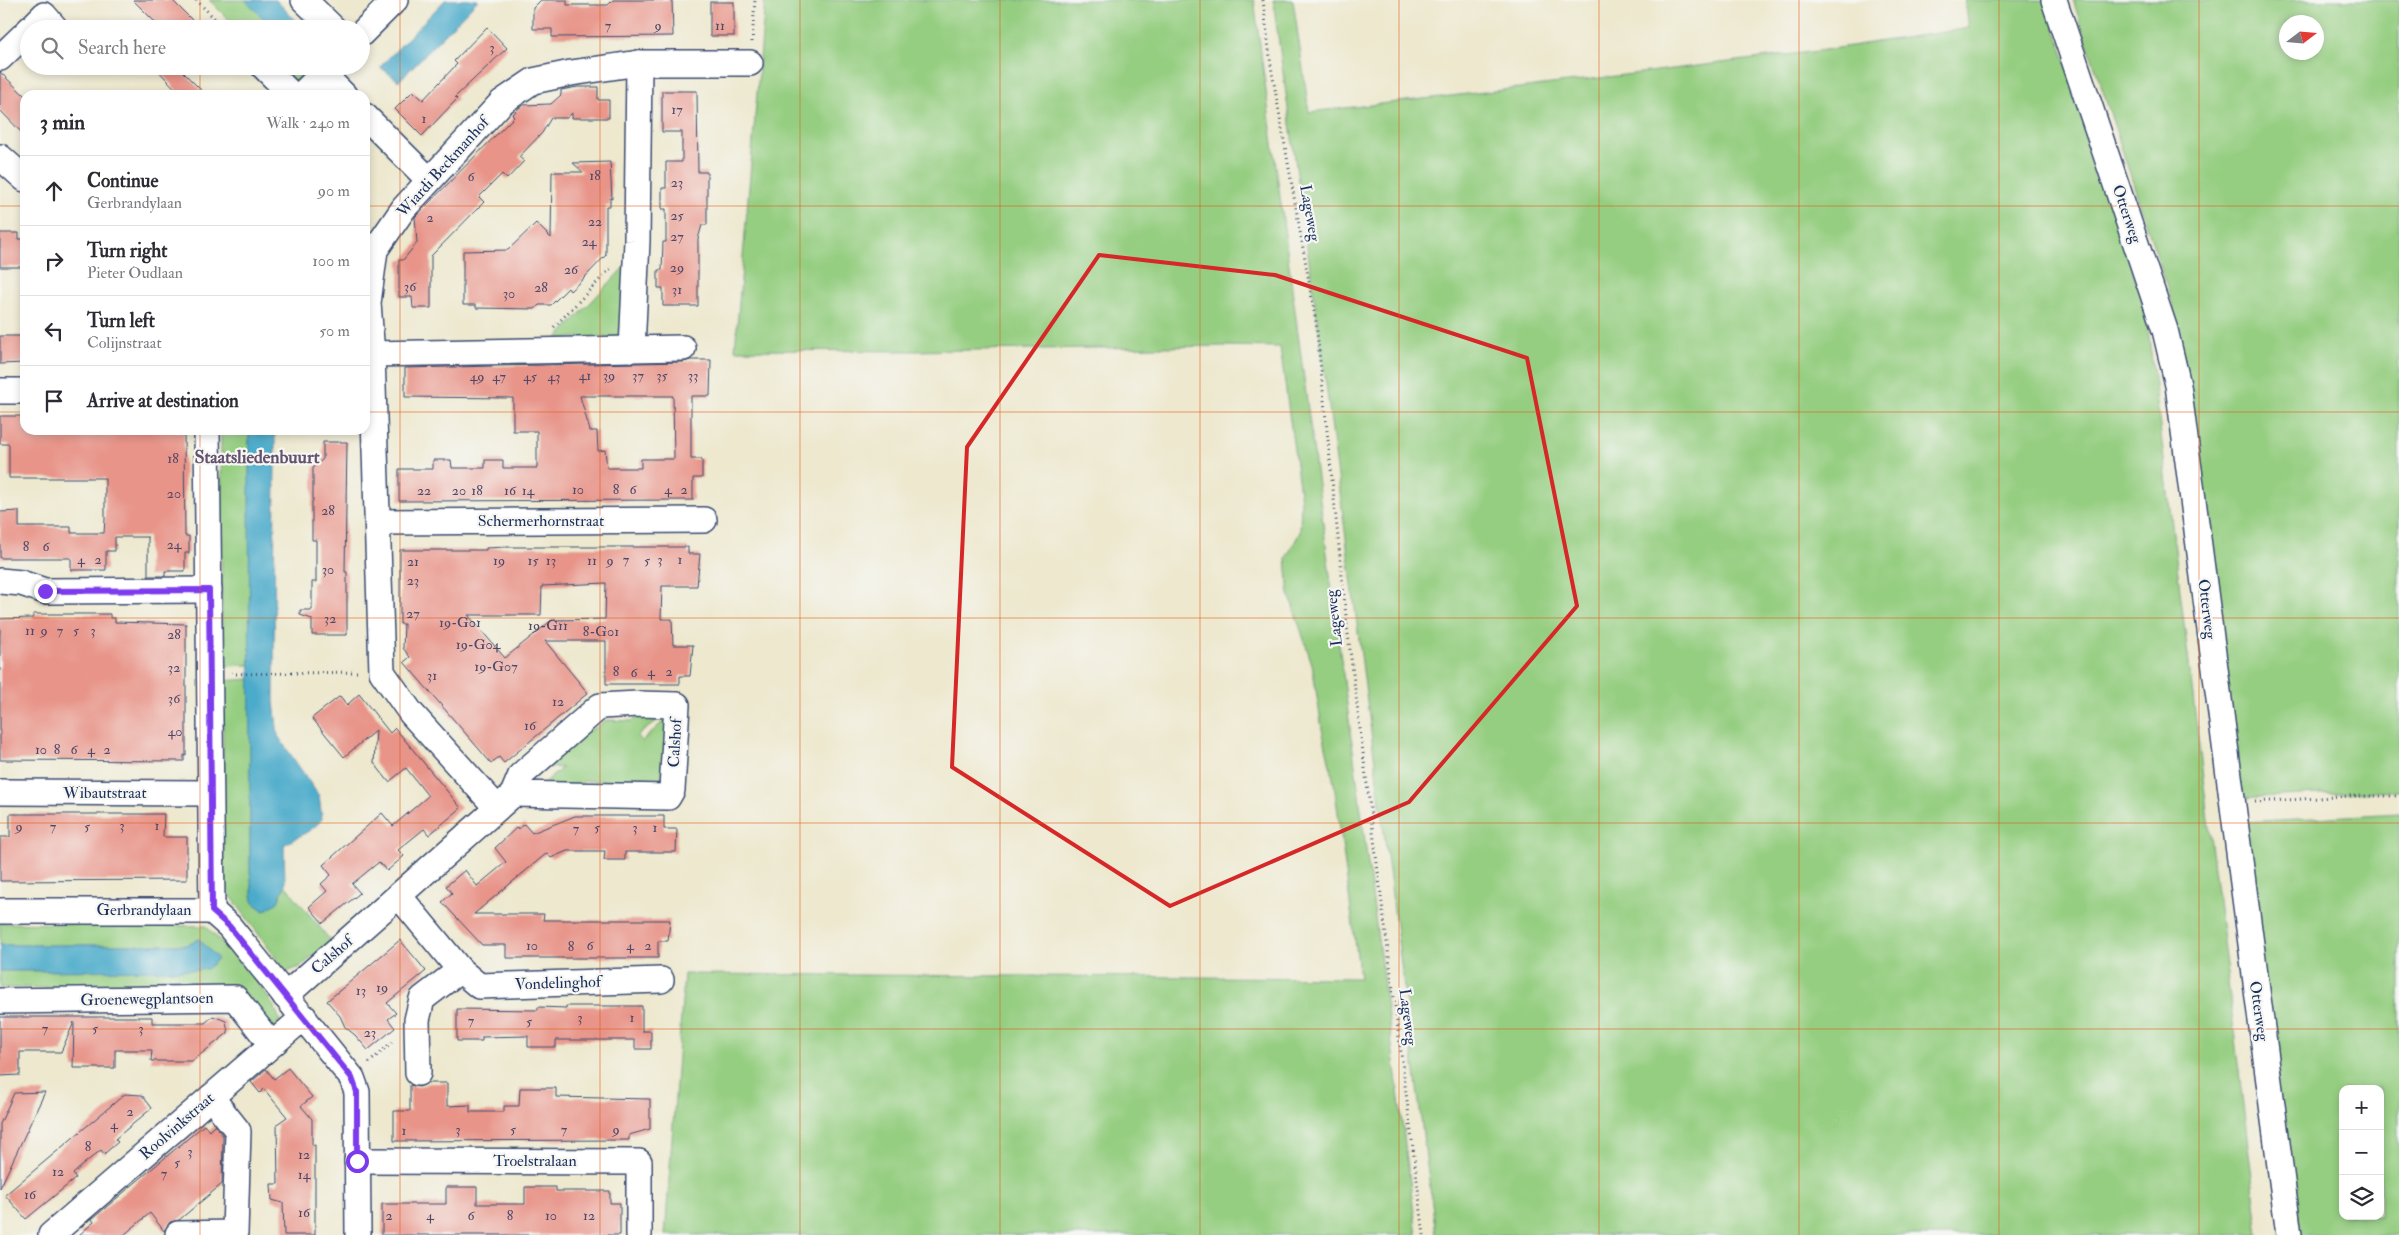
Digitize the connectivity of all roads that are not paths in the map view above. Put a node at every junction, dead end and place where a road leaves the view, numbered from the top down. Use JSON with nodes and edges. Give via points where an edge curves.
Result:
{"nodes":[{"id":1,"x":304,"y":0,"type":"edge"},
{"id":2,"x":395,"y":0,"type":"edge"},
{"id":3,"x":2054,"y":0,"type":"edge"},
{"id":4,"x":325,"y":20,"type":"edge"},
{"id":5,"x":370,"y":25,"type":"edge"},
{"id":6,"x":20,"y":38,"type":"edge"},
{"id":7,"x":0,"y":58,"type":"edge"},
{"id":8,"x":639,"y":62,"type":"junction"},
{"id":9,"x":750,"y":63,"type":"road end"},
{"id":10,"x":272,"y":75,"type":"edge"},
{"id":11,"x":321,"y":75,"type":"edge"},
{"id":12,"x":330,"y":75,"type":"edge"},
{"id":13,"x":287,"y":90,"type":"edge"},
{"id":14,"x":306,"y":90,"type":"edge"},
{"id":15,"x":340,"y":90,"type":"edge"},
{"id":16,"x":370,"y":121,"type":"edge"},
{"id":17,"x":0,"y":157,"type":"edge"},
{"id":18,"x":20,"y":175,"type":"edge"},
{"id":19,"x":429,"y":180,"type":"junction"},
{"id":20,"x":370,"y":290,"type":"edge"},
{"id":21,"x":370,"y":328,"type":"edge"},
{"id":22,"x":683,"y":348,"type":"dead end"},
{"id":23,"x":632,"y":349,"type":"junction"},
{"id":24,"x":372,"y":354,"type":"junction"},
{"id":25,"x":0,"y":391,"type":"edge"},
{"id":26,"x":20,"y":391,"type":"edge"},
{"id":27,"x":207,"y":435,"type":"edge"},
{"id":28,"x":704,"y":520,"type":"dead end"},
{"id":29,"x":378,"y":522,"type":"junction"},
{"id":30,"x":0,"y":581,"type":"edge"},
{"id":31,"x":209,"y":590,"type":"junction"},
{"id":32,"x":0,"y":792,"type":"edge"},
{"id":33,"x":210,"y":793,"type":"junction"},
{"id":34,"x":505,"y":801,"type":"junction"},
{"id":35,"x":399,"y":896,"type":"junction"},
{"id":36,"x":0,"y":911,"type":"edge"},
{"id":37,"x":212,"y":911,"type":"junction"},
{"id":38,"x":460,"y":970,"type":"junction"},
{"id":39,"x":661,"y":980,"type":"dead end"},
{"id":40,"x":285,"y":996,"type":"junction"},
{"id":41,"x":0,"y":1001,"type":"edge"},
{"id":42,"x":304,"y":1017,"type":"junction"},
{"id":43,"x":271,"y":1044,"type":"junction"},
{"id":44,"x":418,"y":1073,"type":"dead end"},
{"id":45,"x":211,"y":1097,"type":"junction"},
{"id":46,"x":357,"y":1161,"type":"junction"},
{"id":47,"x":178,"y":1234,"type":"dead end"},
{"id":48,"x":51,"y":1235,"type":"edge"},
{"id":49,"x":358,"y":1235,"type":"edge"},
{"id":50,"x":639,"y":1235,"type":"edge"},
{"id":51,"x":2289,"y":1235,"type":"edge"}],
"edges":[{"from":1,"to":4,"type":"street"},
{"from":2,"to":5,"type":"street"},
{"from":3,"to":51,"type":"street","name":"Otterweg","via":[[2166,330],[2178,385]]},
{"from":6,"to":7,"type":"street"},
{"from":8,"to":9,"type":"street","name":"Wiardi Beckmanhof"},
{"from":8,"to":19,"type":"street","name":"Wiardi Beckmanhof","via":[[533,81],[502,102]]},
{"from":8,"to":23,"type":"street"},
{"from":10,"to":13,"type":"street"},
{"from":11,"to":14,"type":"street"},
{"from":12,"to":15,"type":"street"},
{"from":16,"to":19,"type":"street"},
{"from":17,"to":18,"type":"street"},
{"from":19,"to":20,"type":"street","name":"Wiardi Beckmanhof","via":[[404,208],[376,250]]},
{"from":21,"to":24,"type":"street","name":"Wiardi Beckmanhof"},
{"from":22,"to":23,"type":"street"},
{"from":23,"to":24,"type":"street"},
{"from":24,"to":29,"type":"street"},
{"from":25,"to":26,"type":"street"},
{"from":27,"to":31,"type":"street"},
{"from":28,"to":29,"type":"street","name":"Schermerhornstraat"},
{"from":29,"to":34,"type":"street","via":[[382,672],[411,713]]},
{"from":30,"to":31,"type":"street","via":[[21,583],[45,591]]},
{"from":31,"to":33,"type":"street"},
{"from":32,"to":33,"type":"street","name":"Wibautstraat"},
{"from":33,"to":37,"type":"street"},
{"from":34,"to":34,"type":"street","name":"Calshof","via":[[668,796],[672,790],[678,705],[600,706],[521,774]]},
{"from":34,"to":35,"type":"street","name":"Calshof"},
{"from":35,"to":38,"type":"street","name":"Vondelinghof"},
{"from":35,"to":40,"type":"street","name":"Calshof"},
{"from":36,"to":37,"type":"street","name":"Gerbrandylaan"},
{"from":37,"to":40,"type":"street","name":"Gerbrandylaan","via":[[229,926]]},
{"from":38,"to":39,"type":"street","name":"Vondelinghof","via":[[479,986]]},
{"from":38,"to":44,"type":"street","via":[[422,999],[417,1020]]},
{"from":40,"to":42,"type":"street","name":"Gerbrandylaan"},
{"from":41,"to":43,"type":"street","name":"Groenewegplantsoen","via":[[235,998]]},
{"from":42,"to":43,"type":"street","name":"Roolvinkstraat"},
{"from":42,"to":46,"type":"street","name":"Gerbrandylaan","via":[[352,1078],[357,1092]]},
{"from":43,"to":45,"type":"street","name":"Roolvinkstraat"},
{"from":45,"to":47,"type":"street","via":[[238,1131],[235,1233]]},
{"from":45,"to":48,"type":"street","name":"Roolvinkstraat"},
{"from":46,"to":49,"type":"street","name":"Gerbrandylaan"},
{"from":46,"to":50,"type":"street","name":"Troelstralaan","via":[[639,1162]]}]}
